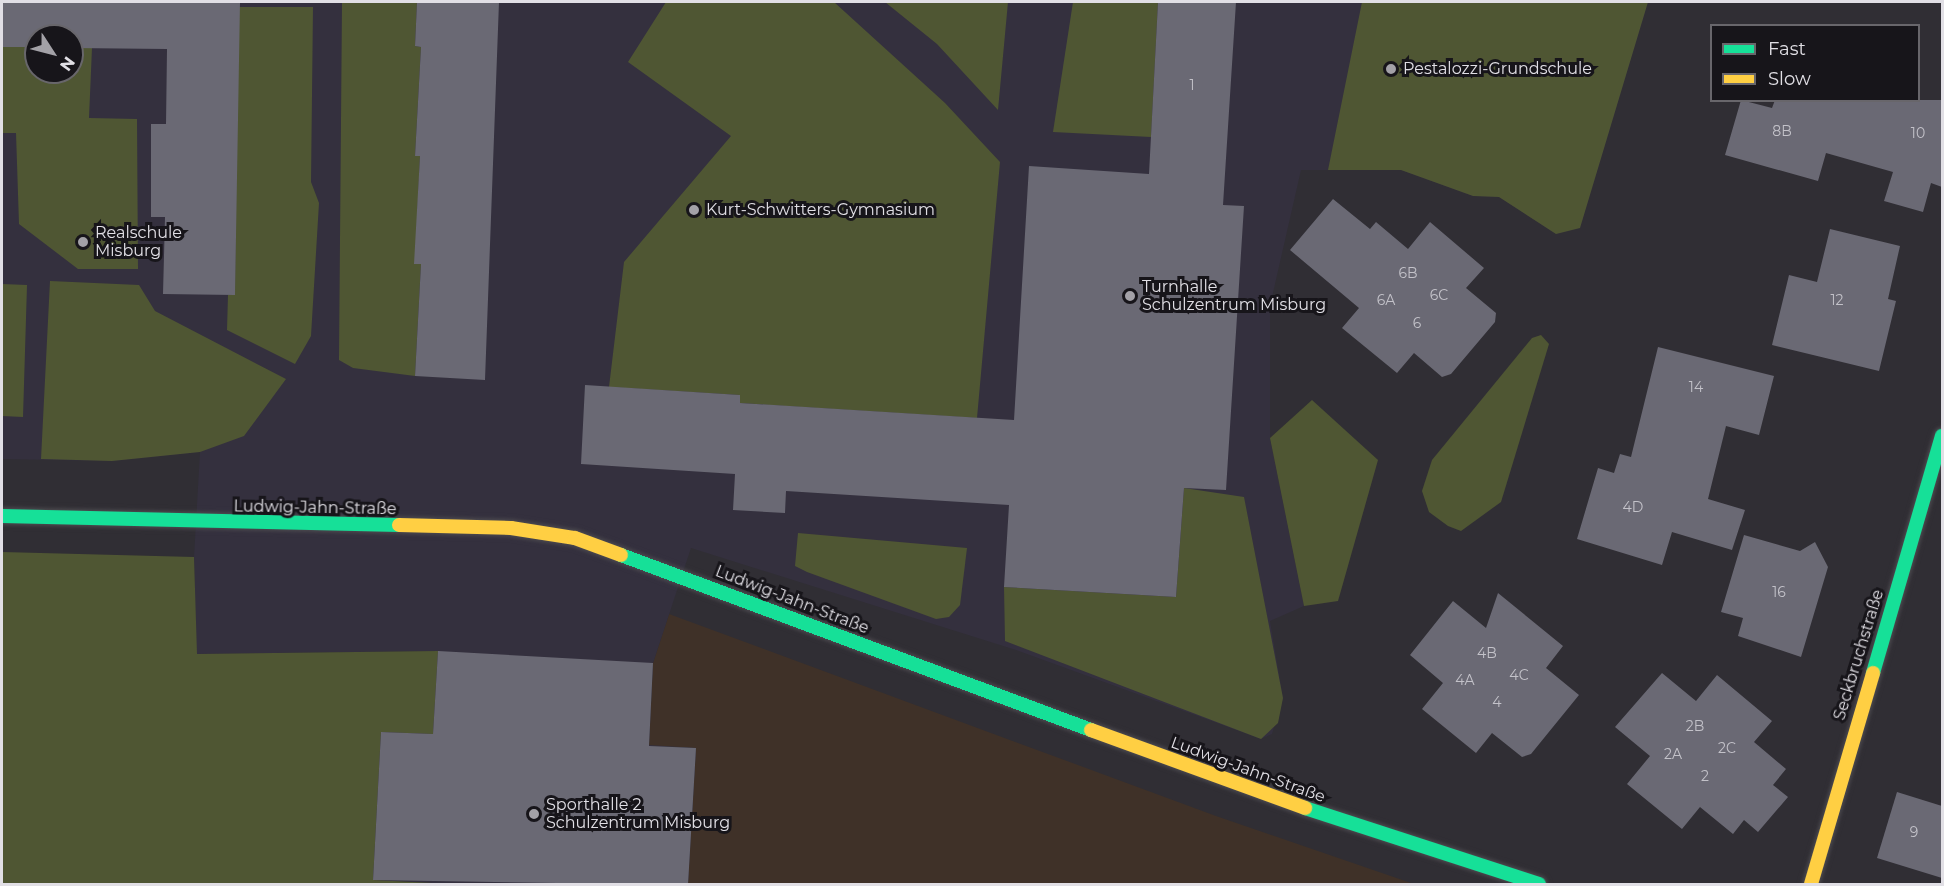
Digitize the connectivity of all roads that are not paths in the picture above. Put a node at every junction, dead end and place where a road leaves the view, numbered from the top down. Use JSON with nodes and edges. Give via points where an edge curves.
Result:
{"nodes":[{"id":1,"x":1942,"y":436,"type":"edge"},
{"id":2,"x":2,"y":516,"type":"edge"},
{"id":3,"x":1539,"y":885,"type":"edge"},
{"id":4,"x":1811,"y":885,"type":"edge"}],
"edges":[{"from":1,"to":4,"type":"street","name":"Seckbruchstraße"},
{"from":2,"to":3,"type":"street","name":"Ludwig-Jahn-Straße","via":[[511,528],[575,538],[1274,798]]}]}
